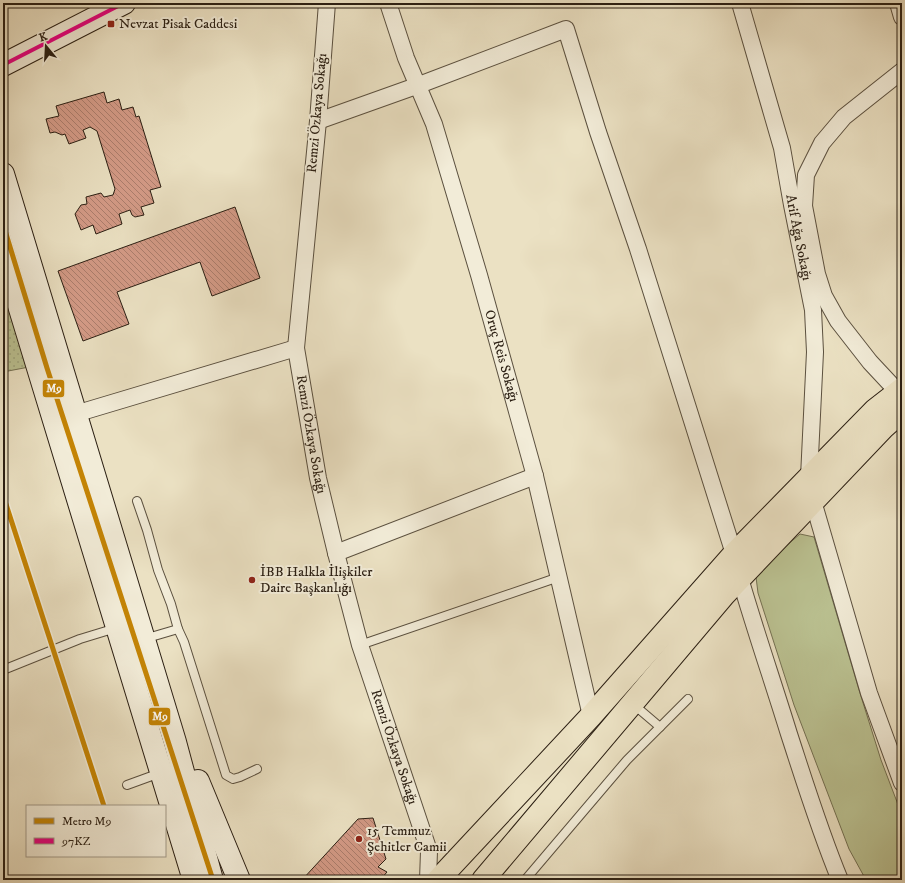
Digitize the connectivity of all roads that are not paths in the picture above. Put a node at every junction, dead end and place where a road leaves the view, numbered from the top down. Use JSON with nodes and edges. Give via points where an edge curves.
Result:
{"nodes":[{"id":1,"x":124,"y":3,"type":"edge"},
{"id":2,"x":327,"y":3,"type":"edge"},
{"id":3,"x":388,"y":3,"type":"edge"},
{"id":4,"x":898,"y":3,"type":"edge"},
{"id":5,"x":742,"y":4,"type":"edge"},
{"id":6,"x":902,"y":17,"type":"edge"},
{"id":7,"x":3,"y":65,"type":"edge"},
{"id":8,"x":902,"y":71,"type":"edge"},
{"id":9,"x":419,"y":85,"type":"junction"},
{"id":10,"x":318,"y":121,"type":"junction"},
{"id":11,"x":3,"y":174,"type":"edge"},
{"id":12,"x":3,"y":253,"type":"edge"},
{"id":13,"x":296,"y":348,"type":"junction"},
{"id":14,"x":901,"y":397,"type":"edge"},
{"id":15,"x":75,"y":414,"type":"junction"},
{"id":16,"x":535,"y":476,"type":"junction"},
{"id":17,"x":809,"y":477,"type":"junction"},
{"id":18,"x":813,"y":501,"type":"junction"},
{"id":19,"x":137,"y":502,"type":"dead end"},
{"id":20,"x":336,"y":553,"type":"junction"},
{"id":21,"x":734,"y":554,"type":"junction"},
{"id":22,"x":558,"y":577,"type":"junction"},
{"id":23,"x":740,"y":578,"type":"junction"},
{"id":24,"x":117,"y":627,"type":"junction"},
{"id":25,"x":178,"y":629,"type":"junction"},
{"id":26,"x":141,"y":631,"type":"junction"},
{"id":27,"x":360,"y":645,"type":"junction"},
{"id":28,"x":3,"y":670,"type":"edge"},
{"id":29,"x":688,"y":698,"type":"dead end"},
{"id":30,"x":632,"y":703,"type":"junction"},
{"id":31,"x":591,"y":716,"type":"junction"},
{"id":32,"x":660,"y":727,"type":"junction"},
{"id":33,"x":175,"y":742,"type":"junction"},
{"id":34,"x":257,"y":769,"type":"dead end"},
{"id":35,"x":161,"y":772,"type":"junction"},
{"id":36,"x":902,"y":783,"type":"edge"},
{"id":37,"x":126,"y":785,"type":"dead end"},
{"id":38,"x":429,"y":851,"type":"junction"},
{"id":39,"x":452,"y":864,"type":"junction"},
{"id":40,"x":194,"y":880,"type":"edge"},
{"id":41,"x":212,"y":880,"type":"edge"},
{"id":42,"x":239,"y":880,"type":"edge"},
{"id":43,"x":428,"y":880,"type":"edge"},
{"id":44,"x":438,"y":880,"type":"edge"},
{"id":45,"x":483,"y":880,"type":"edge"},
{"id":46,"x":525,"y":880,"type":"edge"},
{"id":47,"x":840,"y":880,"type":"edge"}],
"edges":[{"from":1,"to":7,"type":"main road"},
{"from":2,"to":10,"type":"street","name":"Remzi Özkaya Sokağı"},
{"from":3,"to":9,"type":"street","name":"Oruç Reis Sokağı","via":[[406,58]]},
{"from":4,"to":6,"type":"street"},
{"from":5,"to":17,"type":"street","name":"Arif Ağa Sokağı","via":[[782,148],[813,310],[815,352]]},
{"from":8,"to":14,"type":"street","via":[[844,117],[822,143],[806,175],[804,206],[817,274],[824,296],[838,321]]},
{"from":9,"to":10,"type":"street"},
{"from":9,"to":16,"type":"street","name":"Oruç Reis Sokağı","via":[[434,124],[479,275]]},
{"from":9,"to":21,"type":"street","via":[[566,29]]},
{"from":10,"to":13,"type":"street","name":"Remzi Özkaya Sokağı"},
{"from":11,"to":15,"type":"main road"},
{"from":12,"to":24,"type":"main road"},
{"from":13,"to":15,"type":"street"},
{"from":13,"to":20,"type":"street","name":"Remzi Özkaya Sokağı","via":[[318,478]]},
{"from":14,"to":17,"type":"main road","via":[[875,410]]},
{"from":14,"to":18,"type":"main road","via":[[884,427]]},
{"from":15,"to":26,"type":"main road"},
{"from":16,"to":20,"type":"street"},
{"from":16,"to":22,"type":"street","name":"Oruç Reis Sokağı"},
{"from":17,"to":21,"type":"main road"},
{"from":18,"to":23,"type":"main road"},
{"from":18,"to":36,"type":"street","via":[[869,693]]},
{"from":19,"to":25,"type":"lane"},
{"from":20,"to":27,"type":"street","name":"Remzi Özkaya Sokağı"},
{"from":21,"to":31,"type":"main road"},
{"from":22,"to":27,"type":"lane"},
{"from":22,"to":31,"type":"street","name":"Oruç Reis Sokağı"},
{"from":23,"to":30,"type":"main road"},
{"from":23,"to":47,"type":"street","via":[[814,811]]},
{"from":24,"to":26,"type":"lane"},
{"from":24,"to":28,"type":"lane"},
{"from":24,"to":35,"type":"main road"},
{"from":25,"to":26,"type":"lane"},
{"from":25,"to":34,"type":"lane","via":[[226,775],[234,779]]},
{"from":26,"to":33,"type":"main road"},
{"from":27,"to":38,"type":"street","name":"Remzi Özkaya Sokağı"},
{"from":29,"to":32,"type":"lane"},
{"from":30,"to":32,"type":"lane"},
{"from":30,"to":45,"type":"main road"},
{"from":31,"to":39,"type":"main road"},
{"from":32,"to":46,"type":"lane","via":[[627,760]]},
{"from":33,"to":41,"type":"main road"},
{"from":33,"to":42,"type":"main road","via":[[193,769]]},
{"from":35,"to":37,"type":"lane"},
{"from":35,"to":40,"type":"main road"},
{"from":38,"to":39,"type":"street","via":[[440,860]]},
{"from":38,"to":43,"type":"street"},
{"from":39,"to":44,"type":"main road"}]}
